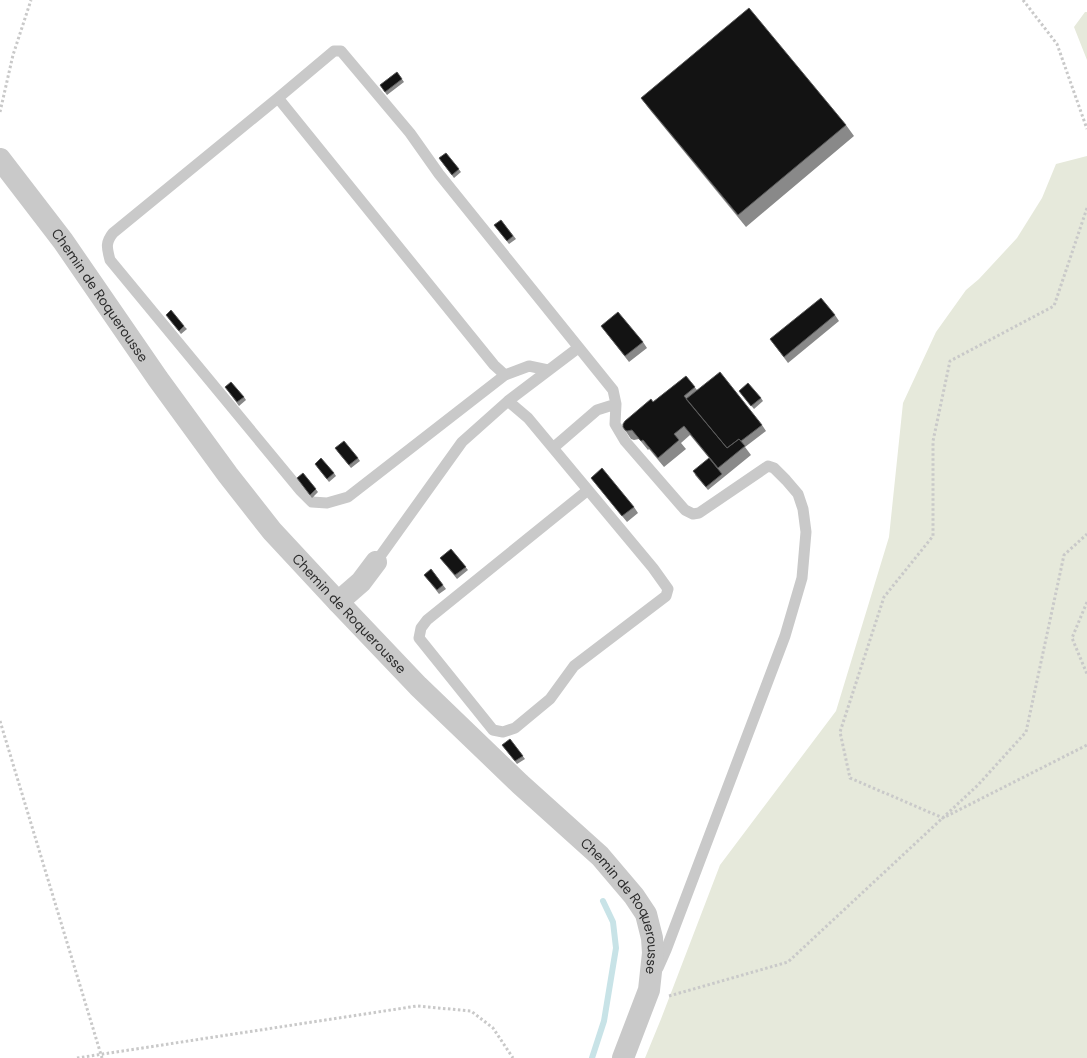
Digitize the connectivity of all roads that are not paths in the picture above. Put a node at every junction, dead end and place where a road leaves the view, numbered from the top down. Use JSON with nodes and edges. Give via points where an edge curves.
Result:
{"nodes":[{"id":1,"x":278,"y":98,"type":"junction"},
{"id":2,"x":0,"y":159,"type":"edge"},
{"id":3,"x":578,"y":348,"type":"junction"},
{"id":4,"x":548,"y":370,"type":"junction"},
{"id":5,"x":505,"y":375,"type":"junction"},
{"id":6,"x":508,"y":401,"type":"junction"},
{"id":7,"x":616,"y":404,"type":"junction"},
{"id":8,"x":553,"y":448,"type":"junction"},
{"id":9,"x":588,"y":490,"type":"junction"},
{"id":10,"x":376,"y":562,"type":"joint"},
{"id":11,"x":338,"y":602,"type":"junction"},
{"id":12,"x":649,"y":990,"type":"junction"},
{"id":13,"x":623,"y":1058,"type":"edge"}],
"edges":[{"from":1,"to":3,"type":"lane","via":[[334,51],[341,51],[410,133]]},
{"from":1,"to":5,"type":"lane"},
{"from":1,"to":5,"type":"lane","via":[[113,233],[107,249],[110,260],[312,502],[327,503],[348,497]]},
{"from":2,"to":11,"type":"street","name":"Chemin de Roquerousse","via":[[63,241],[228,475],[272,531]]},
{"from":3,"to":4,"type":"lane"},
{"from":3,"to":7,"type":"lane","via":[[613,390]]},
{"from":4,"to":5,"type":"lane","via":[[529,366]]},
{"from":4,"to":6,"type":"lane"},
{"from":6,"to":8,"type":"lane","via":[[528,418]]},
{"from":6,"to":10,"type":"lane","via":[[462,442]]},
{"from":7,"to":8,"type":"lane","via":[[597,410]]},
{"from":7,"to":12,"type":"lane","via":[[615,424],[625,441],[685,510],[699,513],[768,466],[774,468],[798,494],[806,532],[802,578],[785,636]]},
{"from":8,"to":9,"type":"lane"},
{"from":9,"to":9,"type":"lane","via":[[653,568],[668,589],[666,596],[574,666],[550,699],[515,728],[503,732],[493,730],[420,638],[421,628]]},
{"from":10,"to":11,"type":"street","via":[[361,582]]},
{"from":11,"to":12,"type":"street","name":"Chemin de Roquerousse","via":[[432,699],[600,856],[634,896],[646,914],[652,938]]},
{"from":12,"to":13,"type":"street","name":"Chemin de Roquerousse"}]}
